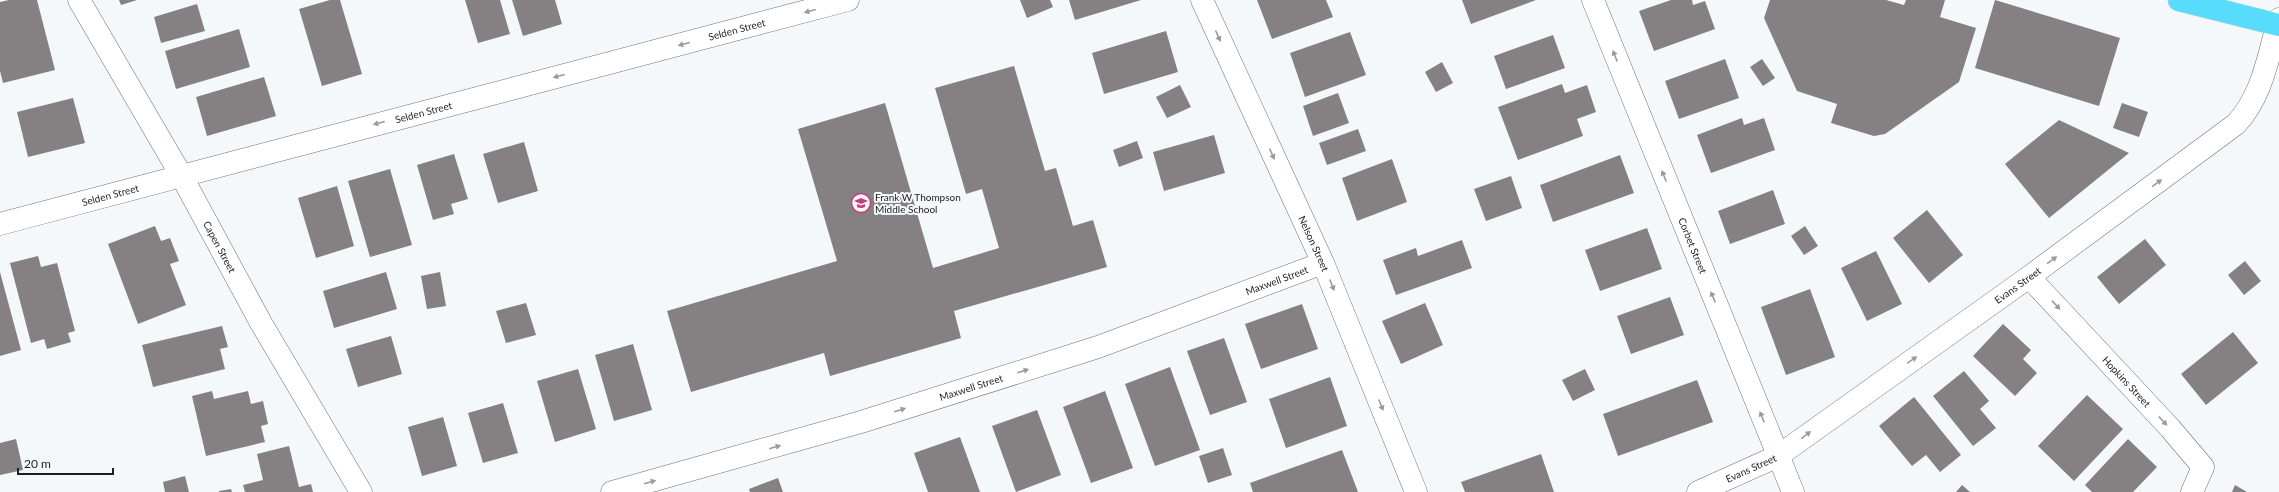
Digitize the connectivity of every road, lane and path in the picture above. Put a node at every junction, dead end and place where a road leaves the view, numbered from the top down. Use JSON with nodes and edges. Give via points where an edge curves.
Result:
{"nodes":[{"id":1,"x":79,"y":0,"type":"edge"},
{"id":2,"x":848,"y":0,"type":"edge"},
{"id":3,"x":1202,"y":0,"type":"edge"},
{"id":4,"x":1593,"y":0,"type":"edge"},
{"id":5,"x":2179,"y":0,"type":"edge"},
{"id":6,"x":2235,"y":7,"type":"edge"},
{"id":7,"x":2278,"y":23,"type":"edge"},
{"id":8,"x":181,"y":175,"type":"junction"},
{"id":9,"x":0,"y":224,"type":"edge"},
{"id":10,"x":1323,"y":263,"type":"junction"},
{"id":11,"x":2028,"y":277,"type":"junction"},
{"id":12,"x":1778,"y":456,"type":"junction"},
{"id":13,"x":361,"y":492,"type":"edge"},
{"id":14,"x":612,"y":492,"type":"edge"},
{"id":15,"x":1416,"y":492,"type":"edge"},
{"id":16,"x":1698,"y":492,"type":"edge"},
{"id":17,"x":1793,"y":492,"type":"edge"},
{"id":18,"x":2192,"y":492,"type":"edge"}],
"edges":[{"from":1,"to":8,"type":"street","name":"Capen Street"},
{"from":2,"to":8,"type":"street","name":"Selden Street","one_way":true},
{"from":3,"to":10,"type":"street","name":"Nelson Street","one_way":true},
{"from":12,"to":4,"type":"street","name":"Corbet Street","one_way":true},
{"from":5,"to":6,"type":"highway"},
{"from":6,"to":7,"type":"highway"},
{"from":11,"to":7,"type":"street","name":"Evans Street","one_way":true,"via":[[2236,124],[2247,113],[2256,98]]},
{"from":8,"to":9,"type":"street","name":"Selden Street"},
{"from":8,"to":13,"type":"street","name":"Capen Street","via":[[261,322]]},
{"from":14,"to":10,"type":"street","name":"Maxwell Street","one_way":true,"via":[[861,422],[1098,347]]},
{"from":10,"to":15,"type":"street","name":"Nelson Street","one_way":true},
{"from":12,"to":11,"type":"street","name":"Evans Street","one_way":true},
{"from":11,"to":18,"type":"street","name":"Hopkins Street","one_way":true,"via":[[2165,422],[2203,467]]},
{"from":12,"to":16,"type":"street","name":"Evans Street"},
{"from":12,"to":17,"type":"street","name":"Corbet Street"}]}
